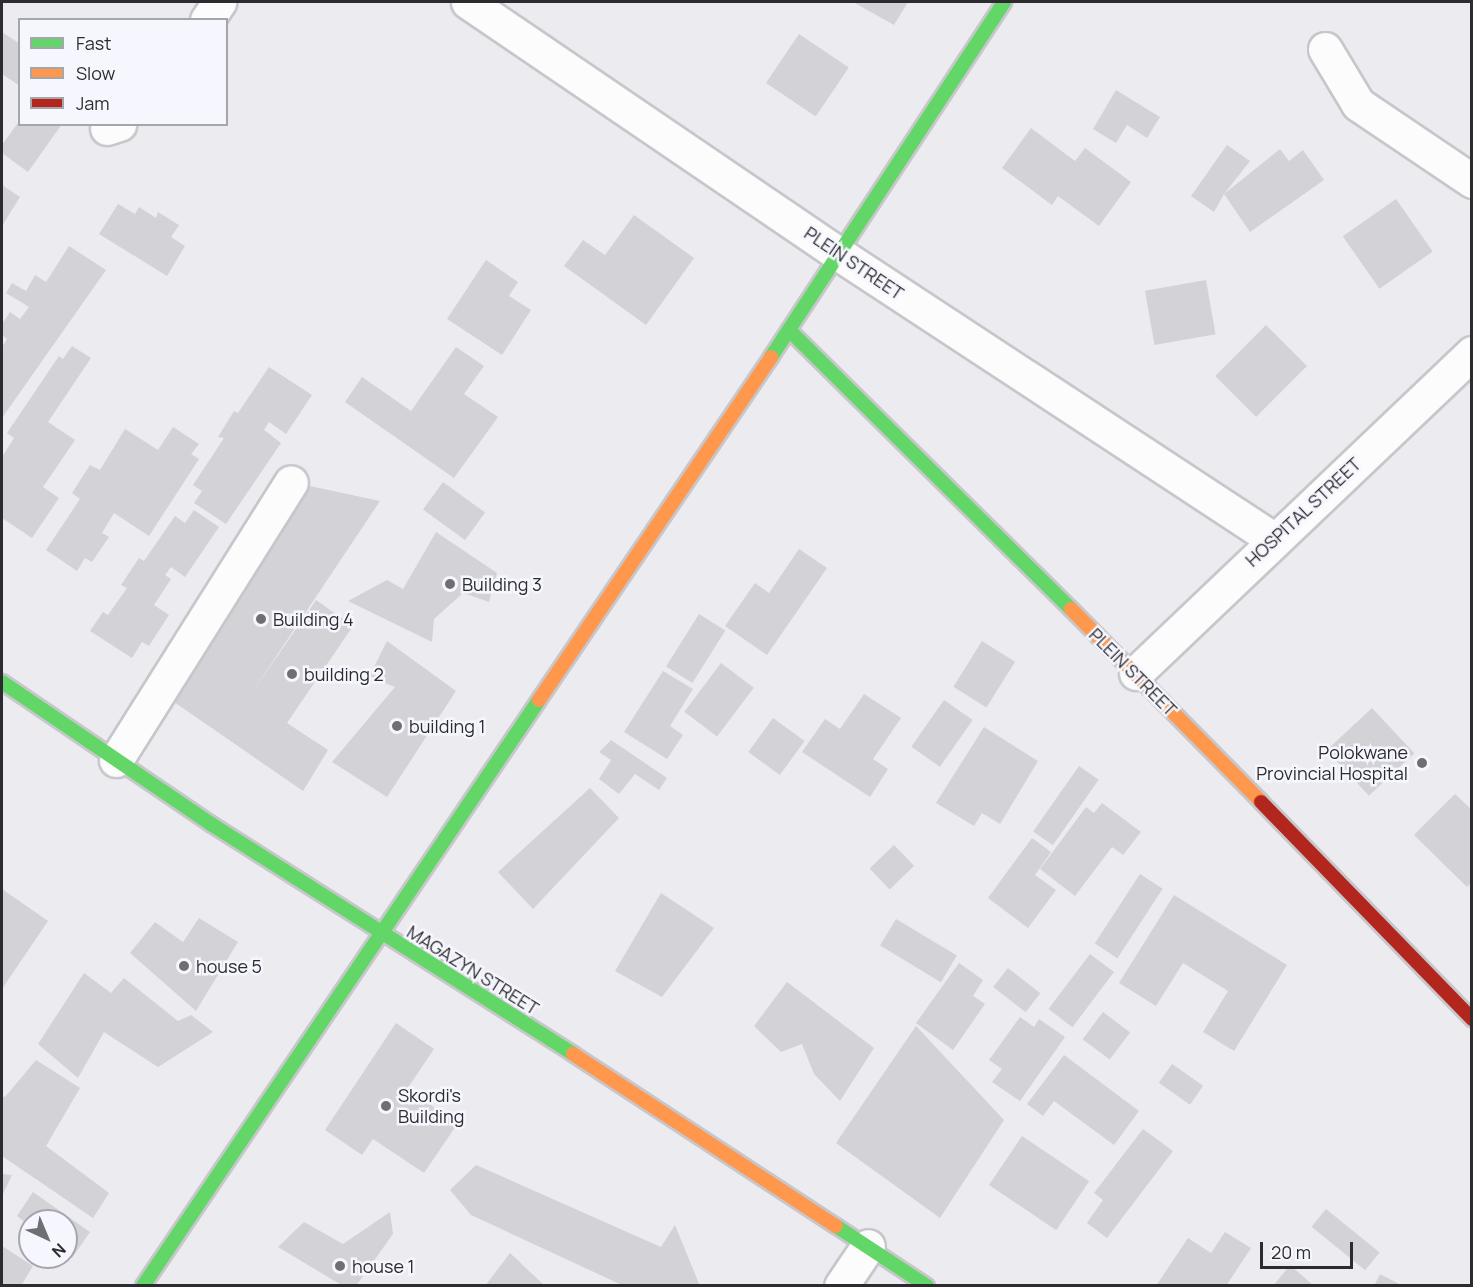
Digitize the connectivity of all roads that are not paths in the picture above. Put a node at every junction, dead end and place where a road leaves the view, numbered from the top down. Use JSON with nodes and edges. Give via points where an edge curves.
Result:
{"nodes":[{"id":1,"x":219,"y":2,"type":"edge"},
{"id":2,"x":468,"y":2,"type":"edge"},
{"id":3,"x":1004,"y":2,"type":"edge"},
{"id":4,"x":208,"y":18,"type":"edge"},
{"id":5,"x":1325,"y":49,"type":"dead end"},
{"id":6,"x":1472,"y":181,"type":"edge"},
{"id":7,"x":839,"y":254,"type":"junction"},
{"id":8,"x":789,"y":330,"type":"junction"},
{"id":9,"x":1472,"y":353,"type":"edge"},
{"id":10,"x":291,"y":482,"type":"dead end"},
{"id":11,"x":1274,"y":539,"type":"junction"},
{"id":12,"x":1136,"y":673,"type":"junction"},
{"id":13,"x":2,"y":681,"type":"edge"},
{"id":14,"x":116,"y":760,"type":"junction"},
{"id":15,"x":383,"y":934,"type":"junction"},
{"id":16,"x":1472,"y":1019,"type":"edge"},
{"id":17,"x":868,"y":1246,"type":"junction"},
{"id":18,"x":143,"y":1286,"type":"edge"},
{"id":19,"x":841,"y":1286,"type":"edge"},
{"id":20,"x":927,"y":1286,"type":"edge"}],
"edges":[{"from":1,"to":4,"type":"street"},
{"from":2,"to":7,"type":"street","name":"PLEIN STREET"},
{"from":3,"to":7,"type":"street"},
{"from":5,"to":6,"type":"street","via":[[1358,104]]},
{"from":7,"to":8,"type":"street"},
{"from":7,"to":11,"type":"street","name":"PLEIN STREET"},
{"from":8,"to":12,"type":"street","name":"PLEIN STREET"},
{"from":8,"to":15,"type":"street"},
{"from":9,"to":11,"type":"street","name":"HOSPITAL STREET"},
{"from":10,"to":14,"type":"street"},
{"from":11,"to":12,"type":"street","name":"HOSPITAL STREET"},
{"from":12,"to":16,"type":"street","name":"PLEIN STREET"},
{"from":13,"to":14,"type":"street","name":"MAGAZYN STREET"},
{"from":14,"to":15,"type":"street","name":"MAGAZYN STREET"},
{"from":15,"to":17,"type":"street","name":"MAGAZYN STREET"},
{"from":15,"to":18,"type":"street"},
{"from":17,"to":19,"type":"street"},
{"from":17,"to":20,"type":"street","name":"MAGAZYN STREET"}]}
